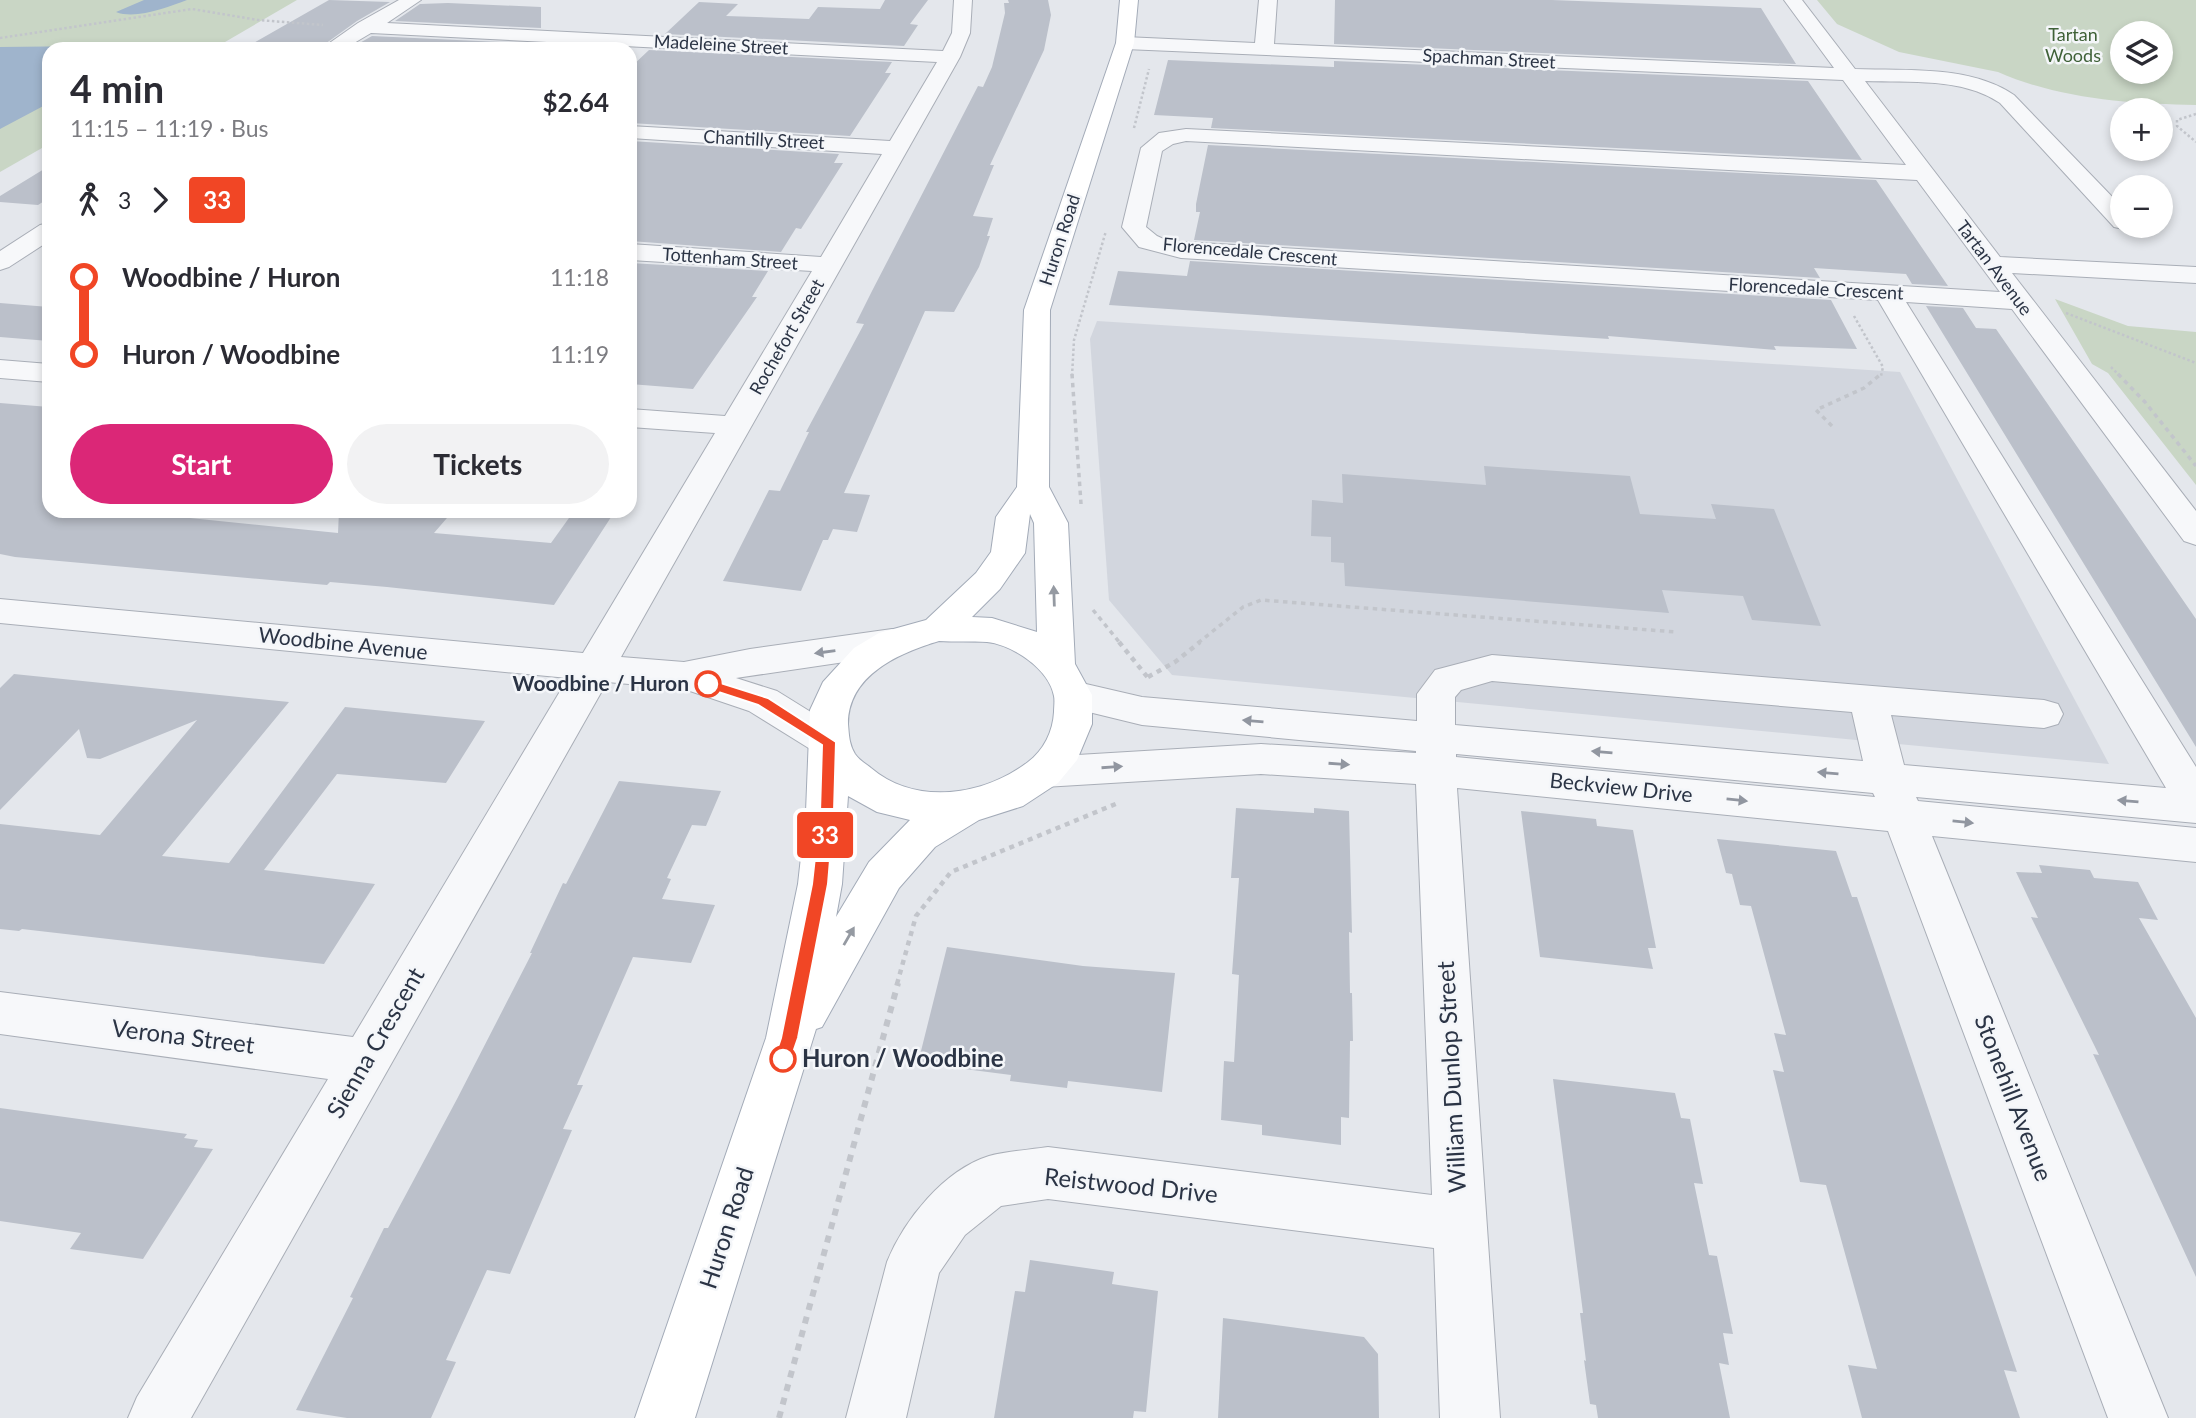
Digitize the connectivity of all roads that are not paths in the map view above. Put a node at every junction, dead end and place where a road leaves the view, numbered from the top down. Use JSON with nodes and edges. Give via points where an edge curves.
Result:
{"nodes":[{"id":1,"x":412,"y":0,"type":"edge"},
{"id":2,"x":963,"y":0,"type":"edge"},
{"id":3,"x":1129,"y":0,"type":"edge"},
{"id":4,"x":1268,"y":0,"type":"edge"},
{"id":5,"x":1793,"y":0,"type":"edge"},
{"id":6,"x":365,"y":27,"type":"junction"},
{"id":7,"x":342,"y":42,"type":"edge"},
{"id":8,"x":1125,"y":43,"type":"junction"},
{"id":9,"x":1264,"y":48,"type":"junction"},
{"id":10,"x":950,"y":57,"type":"junction"},
{"id":11,"x":1852,"y":77,"type":"junction"},
{"id":12,"x":637,"y":132,"type":"edge"},
{"id":13,"x":898,"y":148,"type":"junction"},
{"id":14,"x":1922,"y":173,"type":"junction"},
{"id":15,"x":2110,"y":209,"type":"edge"},
{"id":16,"x":42,"y":235,"type":"edge"},
{"id":17,"x":2139,"y":238,"type":"edge"},
{"id":18,"x":637,"y":252,"type":"edge"},
{"id":19,"x":0,"y":262,"type":"edge"},
{"id":20,"x":1991,"y":264,"type":"junction"},
{"id":21,"x":830,"y":265,"type":"junction"},
{"id":22,"x":2184,"y":275,"type":"edge"},
{"id":23,"x":1887,"y":293,"type":"junction"},
{"id":24,"x":2019,"y":301,"type":"junction"},
{"id":25,"x":0,"y":369,"type":"edge"},
{"id":26,"x":42,"y":372,"type":"edge"},
{"id":27,"x":637,"y":419,"type":"edge"},
{"id":28,"x":736,"y":426,"type":"junction"},
{"id":29,"x":1033,"y":487,"type":"junction"},
{"id":30,"x":2196,"y":534,"type":"edge"},
{"id":31,"x":0,"y":611,"type":"edge"},
{"id":32,"x":939,"y":629,"type":"junction"},
{"id":33,"x":892,"y":642,"type":"junction"},
{"id":34,"x":595,"y":669,"type":"junction"},
{"id":35,"x":686,"y":676,"type":"junction"},
{"id":36,"x":1064,"y":679,"type":"junction"},
{"id":37,"x":1868,"y":699,"type":"junction"},
{"id":38,"x":2045,"y":714,"type":"dead end"},
{"id":39,"x":829,"y":742,"type":"junction"},
{"id":40,"x":1436,"y":753,"type":"junction"},
{"id":41,"x":1044,"y":772,"type":"junction"},
{"id":42,"x":1896,"y":797,"type":"junction"},
{"id":43,"x":2196,"y":805,"type":"edge"},
{"id":44,"x":967,"y":807,"type":"junction"},
{"id":45,"x":2196,"y":845,"type":"edge"},
{"id":46,"x":0,"y":1013,"type":"edge"},
{"id":47,"x":790,"y":1038,"type":"junction"},
{"id":48,"x":366,"y":1061,"type":"junction"},
{"id":49,"x":1460,"y":1225,"type":"junction"},
{"id":50,"x":158,"y":1418,"type":"edge"},
{"id":51,"x":665,"y":1418,"type":"edge"},
{"id":52,"x":876,"y":1418,"type":"edge"},
{"id":53,"x":1470,"y":1418,"type":"edge"},
{"id":54,"x":2138,"y":1418,"type":"edge"}],
"edges":[{"from":1,"to":6,"type":"street"},
{"from":2,"to":10,"type":"street","name":"Rochefort Street","via":[[961,33]]},
{"from":3,"to":8,"type":"main road","name":"Huron Road"},
{"from":4,"to":9,"type":"street"},
{"from":5,"to":11,"type":"street","name":"Tartan Avenue"},
{"from":6,"to":7,"type":"street"},
{"from":6,"to":10,"type":"street","name":"Madeleine Street"},
{"from":8,"to":9,"type":"street","name":"Spachman Street"},
{"from":8,"to":29,"type":"main road","name":"Huron Road","via":[[1037,310]]},
{"from":9,"to":11,"type":"street","name":"Spachman Street"},
{"from":10,"to":13,"type":"street","name":"Rochefort Street"},
{"from":11,"to":14,"type":"street","name":"Tartan Avenue"},
{"from":11,"to":15,"type":"street","name":"Spachman Street","via":[[1950,79],[1991,89],[2007,99]]},
{"from":12,"to":13,"type":"street","name":"Chantilly Street"},
{"from":13,"to":21,"type":"street","name":"Rochefort Street"},
{"from":14,"to":20,"type":"street","name":"Tartan Avenue"},
{"from":14,"to":23,"type":"street","name":"Florencedale Crescent","via":[[1186,135],[1167,138],[1152,148],[1135,223],[1136,231],[1149,242],[1181,250]]},
{"from":16,"to":19,"type":"street"},
{"from":17,"to":22,"type":"street","name":"Spachman Street"},
{"from":18,"to":21,"type":"street","name":"Tottenham Street"},
{"from":20,"to":22,"type":"street"},
{"from":20,"to":24,"type":"street","name":"Tartan Avenue"},
{"from":21,"to":28,"type":"street","name":"Rochefort Street"},
{"from":23,"to":24,"type":"street","name":"Florencedale Crescent"},
{"from":23,"to":43,"type":"street"},
{"from":24,"to":30,"type":"street","name":"Tartan Avenue"},
{"from":25,"to":26,"type":"street"},
{"from":27,"to":28,"type":"street"},
{"from":28,"to":34,"type":"street","name":"Rochefort Street"},
{"from":29,"to":32,"type":"main road","via":[[1012,517],[1008,552],[988,581]]},
{"from":36,"to":29,"type":"main road","name":"Huron Road","one_way":true,"via":[[1051,523]]},
{"from":31,"to":34,"type":"street","name":"Woodbine Avenue"},
{"from":32,"to":33,"type":"main road"},
{"from":32,"to":36,"type":"main road","via":[[992,630],[1029,643]]},
{"from":33,"to":35,"type":"street","name":"Woodbine Avenue","one_way":true},
{"from":33,"to":39,"type":"main road","via":[[867,657],[836,692],[829,710]]},
{"from":34,"to":35,"type":"street","name":"Woodbine Avenue"},
{"from":34,"to":48,"type":"street","name":"Sienna Crescent"},
{"from":35,"to":39,"type":"street","name":"Woodbine Avenue","via":[[763,701]]},
{"from":40,"to":36,"type":"street","name":"Beckview Drive","one_way":true,"via":[[1142,711]]},
{"from":36,"to":41,"type":"main road","via":[[1073,724],[1063,749]]},
{"from":37,"to":38,"type":"street","name":"William Dunlop Street"},
{"from":37,"to":40,"type":"street","name":"William Dunlop Street","via":[[1492,668],[1448,680],[1436,694]]},
{"from":37,"to":42,"type":"street","name":"Stonehill Avenue"},
{"from":39,"to":44,"type":"main road","via":[[842,767],[870,791],[892,801],[936,809]]},
{"from":39,"to":47,"type":"main road","name":"Huron Road","via":[[820,884]]},
{"from":41,"to":40,"type":"street","name":"Beckview Drive","one_way":true},
{"from":40,"to":42,"type":"street","name":"Beckview Drive"},
{"from":40,"to":49,"type":"street","name":"William Dunlop Street"},
{"from":41,"to":44,"type":"main road","via":[[1008,794]]},
{"from":43,"to":42,"type":"street","name":"Beckview Drive","one_way":true},
{"from":42,"to":45,"type":"street","name":"Beckview Drive","one_way":true},
{"from":42,"to":54,"type":"street","name":"Stonehill Avenue"},
{"from":47,"to":44,"type":"main road","name":"Huron Road","one_way":true,"via":[[884,875],[920,835]]},
{"from":46,"to":48,"type":"street","name":"Verona Street"},
{"from":47,"to":51,"type":"main road","name":"Huron Road"},
{"from":48,"to":50,"type":"street","name":"Sienna Crescent"},
{"from":49,"to":52,"type":"street","name":"Reistwood Drive","via":[[1048,1173],[990,1182],[946,1216],[914,1262]]},
{"from":49,"to":53,"type":"street","name":"William Dunlop Street"}]}
